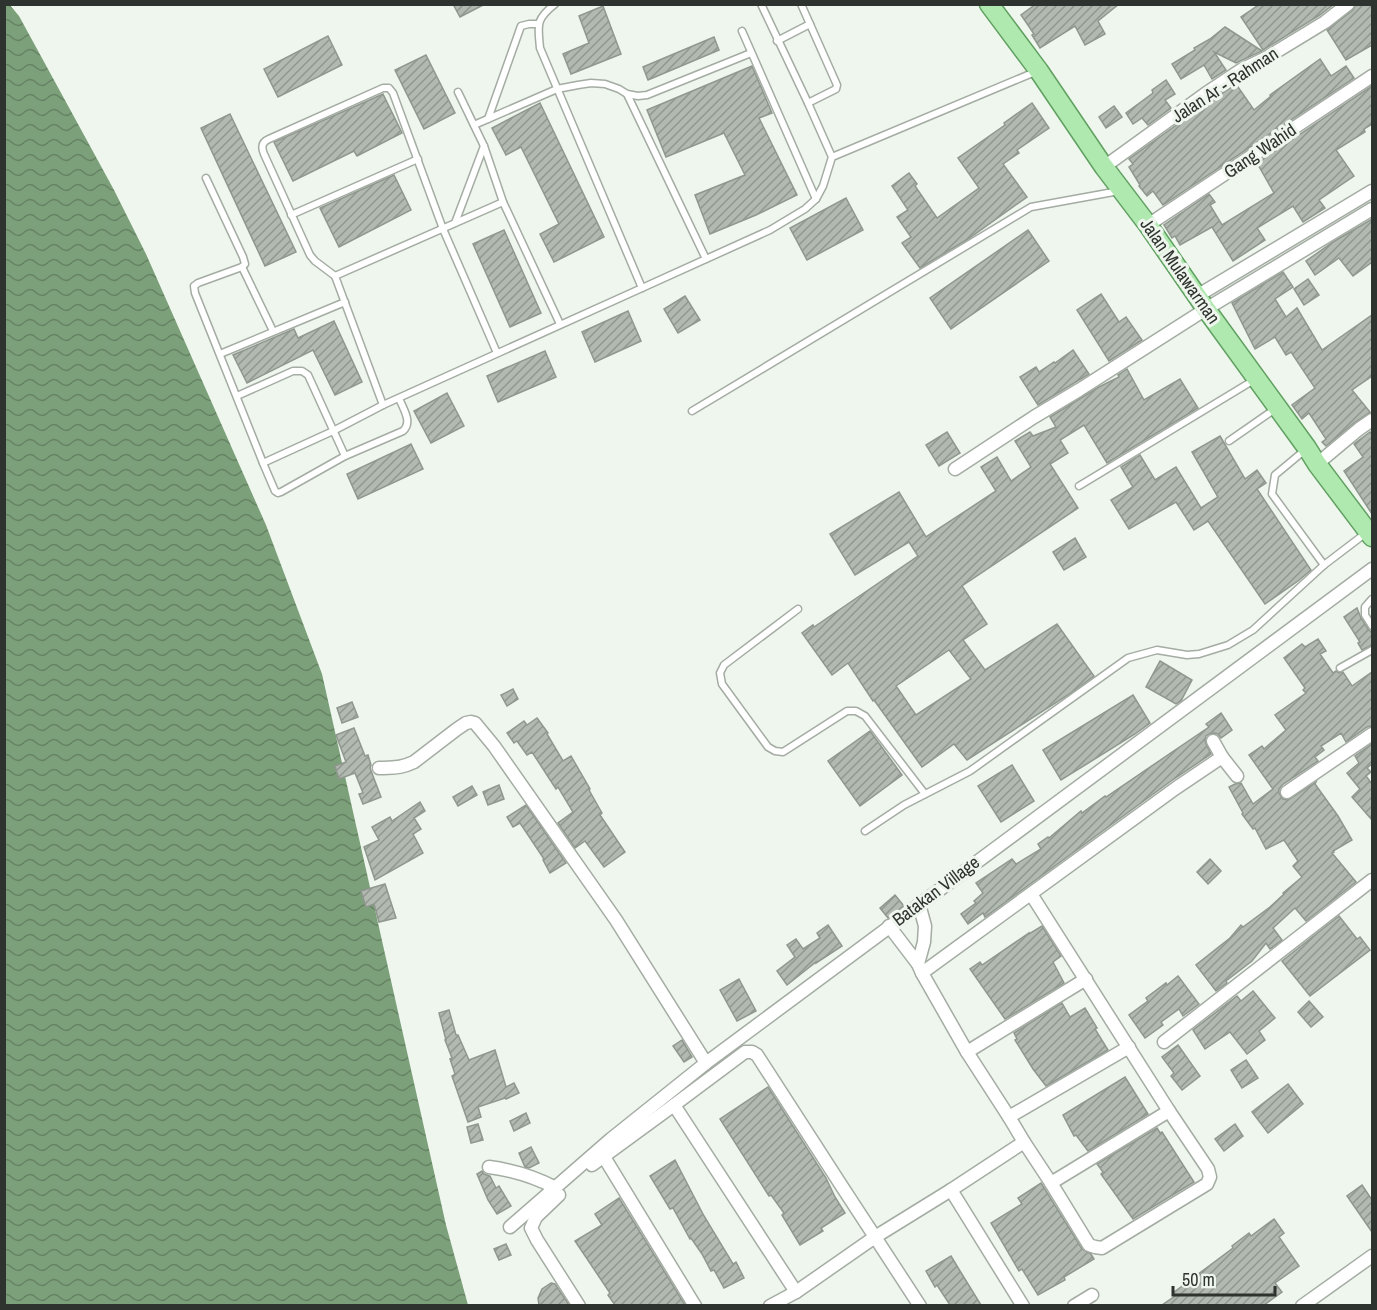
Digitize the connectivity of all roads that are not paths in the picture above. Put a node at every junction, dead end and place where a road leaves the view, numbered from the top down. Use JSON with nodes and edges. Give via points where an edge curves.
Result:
{"nodes":[{"id":1,"x":555,"y":4,"type":"edge"},
{"id":2,"x":760,"y":4,"type":"edge"},
{"id":3,"x":801,"y":4,"type":"edge"},
{"id":4,"x":989,"y":4,"type":"edge"},
{"id":5,"x":1348,"y":4,"type":"edge"},
{"id":6,"x":538,"y":24,"type":"junction"},
{"id":7,"x":810,"y":24,"type":"junction"},
{"id":8,"x":742,"y":31,"type":"dead end"},
{"id":9,"x":777,"y":41,"type":"junction"},
{"id":10,"x":751,"y":53,"type":"junction"},
{"id":11,"x":1039,"y":71,"type":"junction"},
{"id":12,"x":1372,"y":76,"type":"edge"},
{"id":13,"x":558,"y":89,"type":"junction"},
{"id":14,"x":458,"y":92,"type":"dead end"},
{"id":15,"x":627,"y":94,"type":"junction"},
{"id":16,"x":808,"y":103,"type":"junction"},
{"id":17,"x":488,"y":119,"type":"junction"},
{"id":18,"x":474,"y":125,"type":"junction"},
{"id":19,"x":484,"y":146,"type":"junction"},
{"id":20,"x":832,"y":157,"type":"junction"},
{"id":21,"x":418,"y":159,"type":"junction"},
{"id":22,"x":1104,"y":167,"type":"junction"},
{"id":23,"x":206,"y":178,"type":"dead end"},
{"id":24,"x":1122,"y":191,"type":"junction"},
{"id":25,"x":1372,"y":191,"type":"edge"},
{"id":26,"x":816,"y":199,"type":"junction"},
{"id":27,"x":503,"y":202,"type":"junction"},
{"id":28,"x":1372,"y":209,"type":"edge"},
{"id":29,"x":291,"y":215,"type":"junction"},
{"id":30,"x":455,"y":223,"type":"junction"},
{"id":31,"x":1148,"y":225,"type":"junction"},
{"id":32,"x":442,"y":229,"type":"junction"},
{"id":33,"x":706,"y":259,"type":"junction"},
{"id":34,"x":242,"y":267,"type":"junction"},
{"id":35,"x":335,"y":276,"type":"junction"},
{"id":36,"x":642,"y":288,"type":"junction"},
{"id":37,"x":345,"y":302,"type":"junction"},
{"id":38,"x":1201,"y":302,"type":"junction"},
{"id":39,"x":560,"y":324,"type":"junction"},
{"id":40,"x":273,"y":331,"type":"junction"},
{"id":41,"x":497,"y":352,"type":"junction"},
{"id":42,"x":220,"y":354,"type":"junction"},
{"id":43,"x":1257,"y":378,"type":"junction"},
{"id":44,"x":237,"y":396,"type":"junction"},
{"id":45,"x":399,"y":398,"type":"junction"},
{"id":46,"x":383,"y":405,"type":"junction"},
{"id":47,"x":1278,"y":407,"type":"junction"},
{"id":48,"x":692,"y":411,"type":"dead end"},
{"id":49,"x":1372,"y":420,"type":"edge"},
{"id":50,"x":333,"y":431,"type":"junction"},
{"id":51,"x":1228,"y":441,"type":"dead end"},
{"id":52,"x":1307,"y":448,"type":"junction"},
{"id":53,"x":345,"y":456,"type":"junction"},
{"id":54,"x":263,"y":463,"type":"junction"},
{"id":55,"x":1317,"y":465,"type":"junction"},
{"id":56,"x":955,"y":469,"type":"dead end"},
{"id":57,"x":1079,"y":486,"type":"dead end"},
{"id":58,"x":1370,"y":534,"type":"edge"},
{"id":59,"x":1324,"y":565,"type":"junction"},
{"id":60,"x":1372,"y":568,"type":"edge"},
{"id":61,"x":1372,"y":599,"type":"edge"},
{"id":62,"x":798,"y":609,"type":"dead end"},
{"id":63,"x":1372,"y":626,"type":"edge"},
{"id":64,"x":1372,"y":650,"type":"edge"},
{"id":65,"x":1341,"y":668,"type":"dead end"},
{"id":66,"x":1372,"y":734,"type":"edge"},
{"id":67,"x":1213,"y":741,"type":"dead end"},
{"id":68,"x":1222,"y":757,"type":"junction"},
{"id":69,"x":379,"y":768,"type":"dead end"},
{"id":70,"x":1237,"y":776,"type":"dead end"},
{"id":71,"x":1287,"y":792,"type":"dead end"},
{"id":72,"x":925,"y":794,"type":"junction"},
{"id":73,"x":865,"y":831,"type":"dead end"},
{"id":74,"x":1372,"y":880,"type":"edge"},
{"id":75,"x":1031,"y":894,"type":"junction"},
{"id":76,"x":920,"y":904,"type":"junction"},
{"id":77,"x":889,"y":926,"type":"junction"},
{"id":78,"x":920,"y":968,"type":"junction"},
{"id":79,"x":1086,"y":979,"type":"junction"},
{"id":80,"x":1164,"y":1042,"type":"dead end"},
{"id":81,"x":1129,"y":1047,"type":"junction"},
{"id":82,"x":967,"y":1052,"type":"junction"},
{"id":83,"x":706,"y":1063,"type":"junction"},
{"id":84,"x":675,"y":1105,"type":"junction"},
{"id":85,"x":1169,"y":1111,"type":"junction"},
{"id":86,"x":1009,"y":1117,"type":"junction"},
{"id":87,"x":1024,"y":1142,"type":"junction"},
{"id":88,"x":604,"y":1156,"type":"junction"},
{"id":89,"x":489,"y":1167,"type":"dead end"},
{"id":90,"x":1051,"y":1183,"type":"junction"},
{"id":91,"x":551,"y":1186,"type":"junction"},
{"id":92,"x":951,"y":1190,"type":"junction"},
{"id":93,"x":510,"y":1227,"type":"dead end"},
{"id":94,"x":875,"y":1237,"type":"junction"},
{"id":95,"x":1372,"y":1259,"type":"edge"},
{"id":96,"x":796,"y":1292,"type":"junction"},
{"id":97,"x":1092,"y":1295,"type":"dead end"},
{"id":98,"x":579,"y":1305,"type":"edge"},
{"id":99,"x":695,"y":1305,"type":"edge"},
{"id":100,"x":770,"y":1305,"type":"edge"},
{"id":101,"x":920,"y":1305,"type":"edge"},
{"id":102,"x":1023,"y":1305,"type":"edge"},
{"id":103,"x":1074,"y":1305,"type":"edge"},
{"id":104,"x":1302,"y":1305,"type":"edge"}],
"edges":[{"from":1,"to":6,"type":"lane"},
{"from":2,"to":9,"type":"lane"},
{"from":3,"to":7,"type":"lane"},
{"from":4,"to":11,"type":"main road","name":"Jalan Mulawarman"},
{"from":5,"to":22,"type":"street","name":"Jalan Ar - Rahman","via":[[1325,22],[1223,82]]},
{"from":6,"to":13,"type":"lane","via":[[540,48]]},
{"from":6,"to":17,"type":"lane","via":[[521,26]]},
{"from":7,"to":9,"type":"lane"},
{"from":7,"to":16,"type":"lane","via":[[837,86]]},
{"from":8,"to":10,"type":"lane"},
{"from":9,"to":16,"type":"lane"},
{"from":10,"to":15,"type":"lane","via":[[648,95]]},
{"from":10,"to":26,"type":"lane"},
{"from":11,"to":20,"type":"lane"},
{"from":11,"to":22,"type":"main road","name":"Jalan Mulawarman"},
{"from":12,"to":31,"type":"street","name":"Gang Wahid"},
{"from":13,"to":15,"type":"lane","via":[[605,84]]},
{"from":13,"to":17,"type":"lane"},
{"from":13,"to":36,"type":"lane"},
{"from":14,"to":18,"type":"lane"},
{"from":15,"to":33,"type":"lane"},
{"from":16,"to":20,"type":"lane"},
{"from":17,"to":18,"type":"lane"},
{"from":18,"to":19,"type":"lane"},
{"from":19,"to":27,"type":"lane"},
{"from":19,"to":30,"type":"lane"},
{"from":20,"to":26,"type":"lane"},
{"from":21,"to":29,"type":"lane"},
{"from":21,"to":29,"type":"lane","via":[[393,93],[383,88],[265,141],[264,154]]},
{"from":21,"to":32,"type":"lane"},
{"from":22,"to":24,"type":"main road","name":"Jalan Mulawarman"},
{"from":23,"to":34,"type":"lane","via":[[245,260]]},
{"from":24,"to":31,"type":"main road","name":"Jalan Mulawarman"},
{"from":24,"to":48,"type":"lane","via":[[1031,207]]},
{"from":25,"to":38,"type":"street"},
{"from":26,"to":33,"type":"lane","via":[[770,230]]},
{"from":27,"to":30,"type":"lane"},
{"from":27,"to":39,"type":"lane"},
{"from":28,"to":38,"type":"street"},
{"from":29,"to":35,"type":"lane","via":[[310,255]]},
{"from":30,"to":32,"type":"lane"},
{"from":31,"to":38,"type":"main road","name":"Jalan Mulawarman"},
{"from":32,"to":35,"type":"lane"},
{"from":32,"to":41,"type":"lane"},
{"from":33,"to":36,"type":"lane"},
{"from":34,"to":40,"type":"lane"},
{"from":34,"to":42,"type":"lane","via":[[194,286]]},
{"from":35,"to":37,"type":"lane"},
{"from":36,"to":39,"type":"lane"},
{"from":37,"to":40,"type":"lane"},
{"from":37,"to":46,"type":"lane"},
{"from":38,"to":43,"type":"main road","name":"Jalan Mulawarman"},
{"from":38,"to":56,"type":"street","via":[[1079,390]]},
{"from":39,"to":41,"type":"lane"},
{"from":40,"to":42,"type":"lane"},
{"from":41,"to":45,"type":"lane"},
{"from":42,"to":44,"type":"lane"},
{"from":43,"to":47,"type":"main road","name":"Jalan Mulawarman"},
{"from":43,"to":57,"type":"lane"},
{"from":44,"to":50,"type":"lane","via":[[293,371],[302,371],[308,375]]},
{"from":44,"to":54,"type":"lane"},
{"from":45,"to":46,"type":"lane"},
{"from":45,"to":53,"type":"lane","via":[[408,422],[406,428]]},
{"from":46,"to":50,"type":"lane"},
{"from":47,"to":51,"type":"lane"},
{"from":47,"to":52,"type":"main road","name":"Jalan Mulawarman"},
{"from":49,"to":55,"type":"street"},
{"from":50,"to":53,"type":"lane"},
{"from":50,"to":54,"type":"lane"},
{"from":52,"to":55,"type":"main road","name":"Jalan Mulawarman"},
{"from":52,"to":59,"type":"lane","via":[[1275,475],[1272,494]]},
{"from":53,"to":54,"type":"lane","via":[[278,493]]},
{"from":55,"to":58,"type":"main road","name":"Jalan Mulawarman"},
{"from":58,"to":59,"type":"lane"},
{"from":59,"to":72,"type":"lane","via":[[1253,630],[1228,645],[1199,654],[1157,650],[1128,658],[970,771]]},
{"from":60,"to":76,"type":"street","name":"Batakan Village"},
{"from":61,"to":63,"type":"lane","via":[[1365,607],[1365,615]]},
{"from":62,"to":72,"type":"lane","via":[[724,665],[720,673],[722,684],[768,747],[775,751],[783,752],[847,711],[856,711],[865,716]]},
{"from":64,"to":65,"type":"lane"},
{"from":66,"to":71,"type":"street"},
{"from":67,"to":68,"type":"street"},
{"from":68,"to":70,"type":"street"},
{"from":68,"to":75,"type":"street"},
{"from":69,"to":83,"type":"street","via":[[406,766],[466,723],[475,723],[616,920]]},
{"from":72,"to":73,"type":"lane"},
{"from":74,"to":80,"type":"street"},
{"from":75,"to":78,"type":"street"},
{"from":75,"to":79,"type":"street"},
{"from":76,"to":77,"type":"street","name":"Batakan Village"},
{"from":76,"to":78,"type":"street","via":[[925,926]]},
{"from":77,"to":78,"type":"street"},
{"from":77,"to":83,"type":"street","name":"Batakan Village"},
{"from":78,"to":82,"type":"street"},
{"from":79,"to":81,"type":"street"},
{"from":79,"to":82,"type":"street"},
{"from":81,"to":85,"type":"street"},
{"from":81,"to":86,"type":"street"},
{"from":82,"to":86,"type":"street"},
{"from":83,"to":91,"type":"street","name":"Batakan Village"},
{"from":84,"to":88,"type":"street"},
{"from":84,"to":94,"type":"street","via":[[745,1052],[757,1054]]},
{"from":84,"to":96,"type":"street"},
{"from":85,"to":90,"type":"street"},
{"from":85,"to":90,"type":"street","via":[[1209,1170],[1207,1184],[1098,1248],[1089,1245]]},
{"from":86,"to":87,"type":"street"},
{"from":87,"to":90,"type":"street"},
{"from":87,"to":92,"type":"street"},
{"from":88,"to":98,"type":"street","via":[[536,1217],[531,1228]]},
{"from":88,"to":99,"type":"street"},
{"from":89,"to":91,"type":"street"},
{"from":91,"to":93,"type":"street","name":"Batakan Village"},
{"from":92,"to":94,"type":"street"},
{"from":92,"to":102,"type":"street"},
{"from":94,"to":96,"type":"street"},
{"from":94,"to":101,"type":"street"},
{"from":95,"to":104,"type":"street"},
{"from":96,"to":100,"type":"street"},
{"from":97,"to":103,"type":"street"}]}
